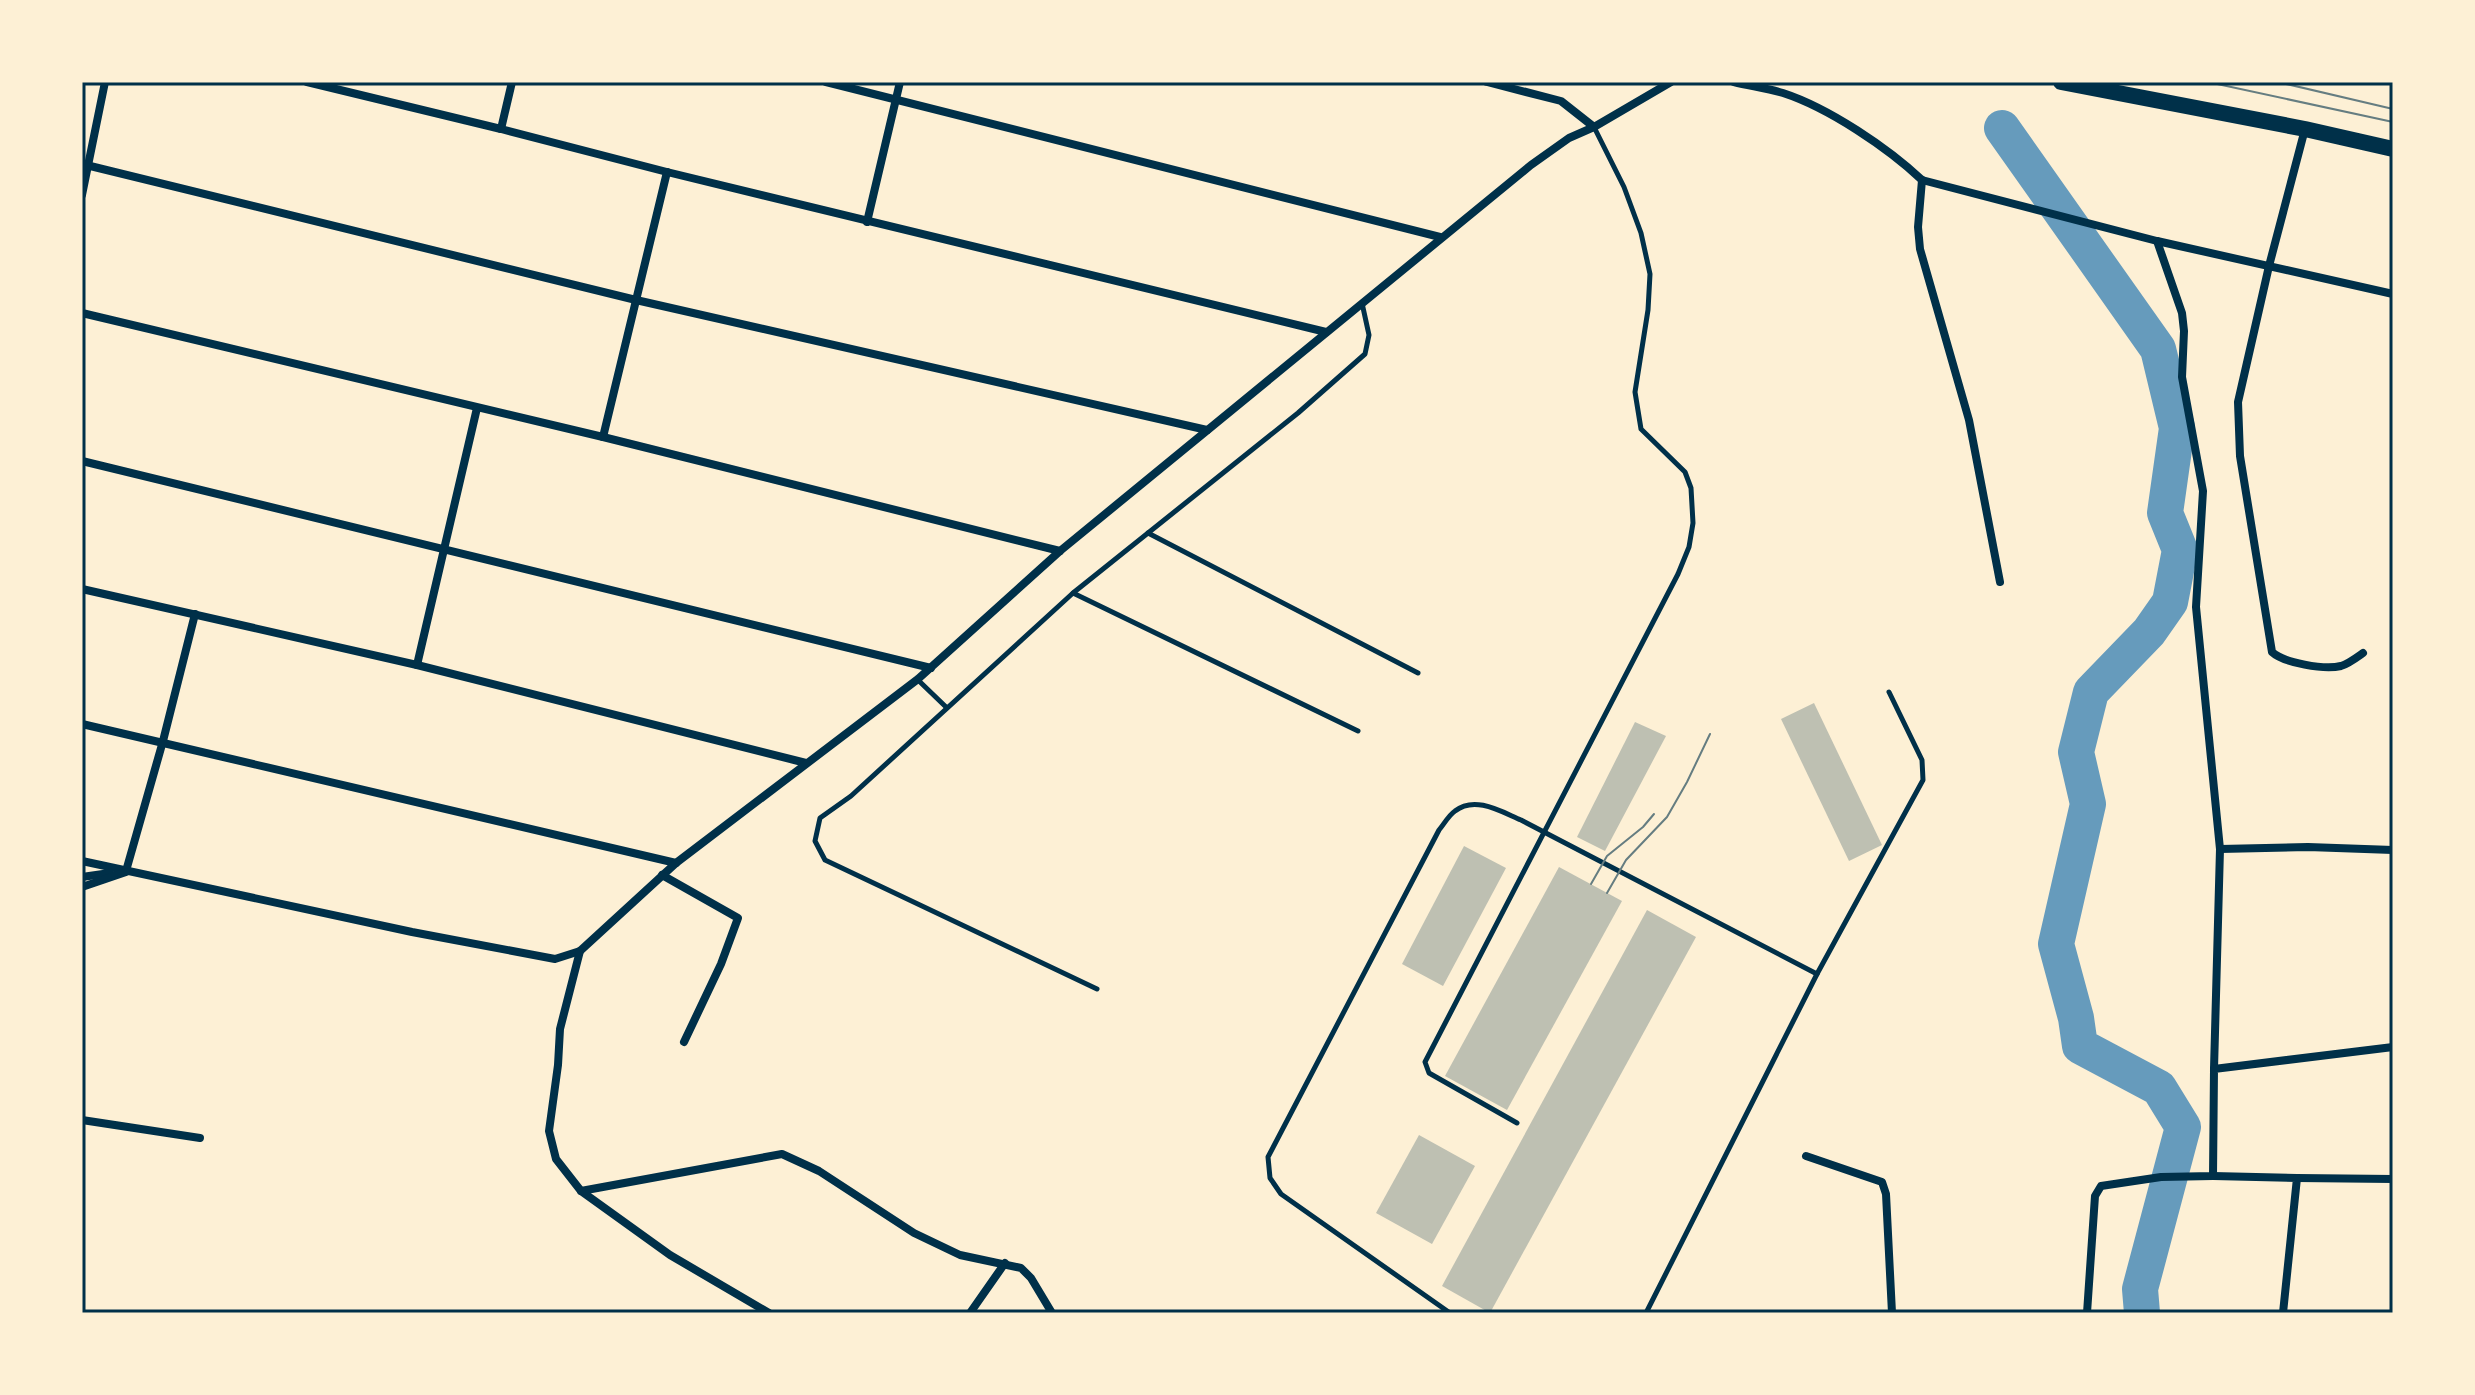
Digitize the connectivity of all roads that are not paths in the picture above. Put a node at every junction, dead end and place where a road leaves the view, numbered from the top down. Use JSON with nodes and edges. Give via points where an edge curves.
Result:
{"nodes":[{"id":1,"x":105,"y":82,"type":"edge"},
{"id":2,"x":307,"y":82,"type":"edge"},
{"id":3,"x":512,"y":82,"type":"edge"},
{"id":4,"x":826,"y":82,"type":"edge"},
{"id":5,"x":900,"y":82,"type":"edge"},
{"id":6,"x":1487,"y":82,"type":"edge"},
{"id":7,"x":1671,"y":82,"type":"edge"},
{"id":8,"x":1734,"y":82,"type":"edge"},
{"id":9,"x":2061,"y":82,"type":"edge"},
{"id":10,"x":895,"y":99,"type":"junction"},
{"id":11,"x":1594,"y":127,"type":"junction"},
{"id":12,"x":501,"y":129,"type":"junction"},
{"id":13,"x":2305,"y":129,"type":"junction"},
{"id":14,"x":2393,"y":149,"type":"edge"},
{"id":15,"x":85,"y":165,"type":"edge"},
{"id":16,"x":667,"y":172,"type":"junction"},
{"id":17,"x":1922,"y":180,"type":"junction"},
{"id":18,"x":82,"y":195,"type":"edge"},
{"id":19,"x":867,"y":222,"type":"junction"},
{"id":20,"x":1440,"y":237,"type":"junction"},
{"id":21,"x":2157,"y":241,"type":"junction"},
{"id":22,"x":2269,"y":266,"type":"junction"},
{"id":23,"x":2393,"y":294,"type":"edge"},
{"id":24,"x":636,"y":300,"type":"junction"},
{"id":25,"x":1362,"y":302,"type":"junction"},
{"id":26,"x":82,"y":313,"type":"edge"},
{"id":27,"x":1326,"y":332,"type":"junction"},
{"id":28,"x":477,"y":408,"type":"junction"},
{"id":29,"x":1207,"y":430,"type":"junction"},
{"id":30,"x":603,"y":437,"type":"junction"},
{"id":31,"x":82,"y":461,"type":"edge"},
{"id":32,"x":1148,"y":533,"type":"junction"},
{"id":33,"x":444,"y":550,"type":"junction"},
{"id":34,"x":1060,"y":551,"type":"junction"},
{"id":35,"x":2000,"y":582,"type":"dead end"},
{"id":36,"x":82,"y":589,"type":"edge"},
{"id":37,"x":1073,"y":593,"type":"junction"},
{"id":38,"x":195,"y":614,"type":"junction"},
{"id":39,"x":2363,"y":653,"type":"dead end"},
{"id":40,"x":417,"y":665,"type":"junction"},
{"id":41,"x":931,"y":668,"type":"junction"},
{"id":42,"x":1418,"y":673,"type":"dead end"},
{"id":43,"x":918,"y":679,"type":"junction"},
{"id":44,"x":1889,"y":692,"type":"dead end"},
{"id":45,"x":946,"y":707,"type":"junction"},
{"id":46,"x":82,"y":724,"type":"edge"},
{"id":47,"x":1358,"y":731,"type":"dead end"},
{"id":48,"x":163,"y":741,"type":"junction"},
{"id":49,"x":806,"y":763,"type":"junction"},
{"id":50,"x":1543,"y":830,"type":"junction"},
{"id":51,"x":2220,"y":849,"type":"junction"},
{"id":52,"x":2393,"y":850,"type":"edge"},
{"id":53,"x":82,"y":861,"type":"edge"},
{"id":54,"x":676,"y":863,"type":"junction"},
{"id":55,"x":126,"y":871,"type":"junction"},
{"id":56,"x":662,"y":875,"type":"junction"},
{"id":57,"x":82,"y":877,"type":"edge"},
{"id":58,"x":82,"y":887,"type":"edge"},
{"id":59,"x":580,"y":951,"type":"junction"},
{"id":60,"x":1817,"y":974,"type":"junction"},
{"id":61,"x":1097,"y":989,"type":"dead end"},
{"id":62,"x":684,"y":1042,"type":"dead end"},
{"id":63,"x":2393,"y":1047,"type":"edge"},
{"id":64,"x":2214,"y":1069,"type":"junction"},
{"id":65,"x":82,"y":1120,"type":"edge"},
{"id":66,"x":1517,"y":1123,"type":"dead end"},
{"id":67,"x":200,"y":1138,"type":"dead end"},
{"id":68,"x":1806,"y":1156,"type":"dead end"},
{"id":69,"x":2213,"y":1176,"type":"junction"},
{"id":70,"x":2297,"y":1178,"type":"junction"},
{"id":71,"x":2393,"y":1179,"type":"edge"},
{"id":72,"x":581,"y":1191,"type":"junction"},
{"id":73,"x":1005,"y":1263,"type":"junction"},
{"id":74,"x":769,"y":1313,"type":"edge"},
{"id":75,"x":970,"y":1313,"type":"edge"},
{"id":76,"x":1052,"y":1313,"type":"edge"},
{"id":77,"x":1450,"y":1313,"type":"edge"},
{"id":78,"x":1646,"y":1313,"type":"edge"},
{"id":79,"x":1892,"y":1313,"type":"edge"},
{"id":80,"x":2087,"y":1313,"type":"edge"},
{"id":81,"x":2283,"y":1313,"type":"edge"}],
"edges":[{"from":1,"to":15,"type":"street"},
{"from":2,"to":12,"type":"street"},
{"from":3,"to":12,"type":"street"},
{"from":4,"to":10,"type":"street"},
{"from":5,"to":10,"type":"street"},
{"from":6,"to":11,"type":"street","via":[[1561,101]]},
{"from":7,"to":11,"type":"street"},
{"from":8,"to":17,"type":"street","via":[[1785,94],[1832,116]]},
{"from":9,"to":13,"type":"main road"},
{"from":10,"to":19,"type":"street"},
{"from":10,"to":20,"type":"street"},
{"from":11,"to":20,"type":"street","via":[[1556,147]]},
{"from":11,"to":50,"type":"lane","via":[[1624,187],[1650,274],[1635,392],[1641,429],[1685,472],[1693,523],[1678,574]]},
{"from":12,"to":16,"type":"street"},
{"from":13,"to":14,"type":"main road"},
{"from":13,"to":22,"type":"street"},
{"from":15,"to":18,"type":"street"},
{"from":15,"to":24,"type":"street"},
{"from":16,"to":19,"type":"street"},
{"from":16,"to":24,"type":"street"},
{"from":17,"to":21,"type":"street"},
{"from":17,"to":35,"type":"street","via":[[1920,249],[1969,420]]},
{"from":19,"to":27,"type":"street"},
{"from":20,"to":25,"type":"street"},
{"from":21,"to":22,"type":"street"},
{"from":21,"to":51,"type":"street","via":[[2182,313],[2182,377],[2203,491],[2196,607]]},
{"from":22,"to":23,"type":"street"},
{"from":22,"to":39,"type":"street","via":[[2238,402],[2240,456],[2272,652],[2328,668]]},
{"from":24,"to":29,"type":"street"},
{"from":24,"to":30,"type":"street"},
{"from":25,"to":27,"type":"street"},
{"from":25,"to":32,"type":"lane","via":[[1369,335],[1365,354]]},
{"from":26,"to":28,"type":"street"},
{"from":27,"to":29,"type":"street"},
{"from":28,"to":30,"type":"street"},
{"from":28,"to":33,"type":"street"},
{"from":29,"to":34,"type":"street"},
{"from":30,"to":34,"type":"street"},
{"from":31,"to":33,"type":"street"},
{"from":32,"to":37,"type":"lane"},
{"from":32,"to":42,"type":"lane"},
{"from":33,"to":40,"type":"street"},
{"from":33,"to":41,"type":"street"},
{"from":34,"to":41,"type":"street"},
{"from":36,"to":38,"type":"street"},
{"from":37,"to":45,"type":"lane"},
{"from":37,"to":47,"type":"lane"},
{"from":38,"to":40,"type":"street"},
{"from":38,"to":48,"type":"street"},
{"from":40,"to":49,"type":"street"},
{"from":41,"to":43,"type":"street"},
{"from":43,"to":45,"type":"lane"},
{"from":43,"to":49,"type":"street"},
{"from":44,"to":60,"type":"lane","via":[[1922,760],[1923,780]]},
{"from":45,"to":61,"type":"lane","via":[[820,818],[815,841],[825,860]]},
{"from":46,"to":48,"type":"street"},
{"from":48,"to":54,"type":"street"},
{"from":48,"to":55,"type":"street"},
{"from":49,"to":54,"type":"street"},
{"from":50,"to":60,"type":"lane"},
{"from":50,"to":66,"type":"lane","via":[[1425,1062],[1429,1073]]},
{"from":50,"to":77,"type":"lane","via":[[1491,807],[1469,804],[1439,830],[1268,1157],[1270,1178],[1281,1194]]},
{"from":51,"to":52,"type":"street"},
{"from":51,"to":64,"type":"street"},
{"from":53,"to":55,"type":"street"},
{"from":54,"to":56,"type":"street"},
{"from":55,"to":57,"type":"street"},
{"from":55,"to":58,"type":"street"},
{"from":55,"to":59,"type":"street","via":[[555,959]]},
{"from":56,"to":59,"type":"street"},
{"from":56,"to":62,"type":"street","via":[[738,918]]},
{"from":59,"to":72,"type":"street","via":[[560,1029],[549,1131],[556,1159]]},
{"from":60,"to":78,"type":"lane"},
{"from":63,"to":64,"type":"street"},
{"from":64,"to":69,"type":"street"},
{"from":65,"to":67,"type":"street"},
{"from":68,"to":79,"type":"street","via":[[1882,1182]]},
{"from":69,"to":70,"type":"street"},
{"from":69,"to":80,"type":"street","via":[[2101,1186],[2095,1196]]},
{"from":70,"to":71,"type":"street"},
{"from":70,"to":81,"type":"street"},
{"from":72,"to":73,"type":"street","via":[[782,1154],[819,1171],[914,1233],[960,1255]]},
{"from":72,"to":74,"type":"street","via":[[670,1255]]},
{"from":73,"to":75,"type":"street"},
{"from":73,"to":76,"type":"street","via":[[1031,1278]]}]}
